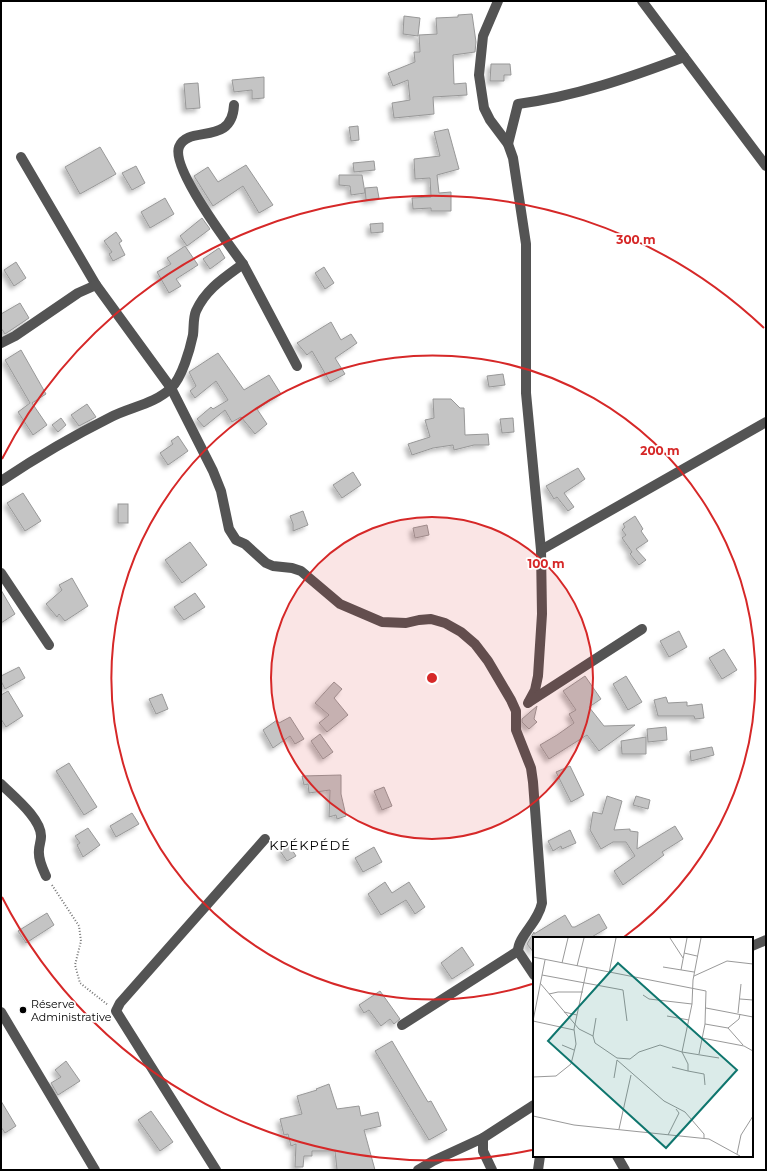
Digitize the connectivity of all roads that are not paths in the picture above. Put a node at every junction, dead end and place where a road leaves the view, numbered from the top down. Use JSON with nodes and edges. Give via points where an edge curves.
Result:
{"nodes":[{"id":1,"x":498,"y":1,"type":"edge"},
{"id":2,"x":642,"y":1,"type":"edge"},
{"id":3,"x":684,"y":57,"type":"junction"},
{"id":4,"x":234,"y":105,"type":"dead end"},
{"id":5,"x":508,"y":144,"type":"junction"},
{"id":6,"x":21,"y":157,"type":"dead end"},
{"id":7,"x":766,"y":166,"type":"edge"},
{"id":8,"x":243,"y":264,"type":"junction"},
{"id":9,"x":96,"y":285,"type":"junction"},
{"id":10,"x":1,"y":343,"type":"edge"},
{"id":11,"x":297,"y":366,"type":"dead end"},
{"id":12,"x":171,"y":388,"type":"junction"},
{"id":13,"x":766,"y":422,"type":"edge"},
{"id":14,"x":1,"y":481,"type":"edge"},
{"id":15,"x":541,"y":550,"type":"junction"},
{"id":16,"x":1,"y":573,"type":"edge"},
{"id":17,"x":642,"y":629,"type":"dead end"},
{"id":18,"x":49,"y":645,"type":"dead end"},
{"id":19,"x":528,"y":703,"type":"junction"},
{"id":20,"x":516,"y":711,"type":"junction"},
{"id":21,"x":1,"y":784,"type":"edge"},
{"id":22,"x":265,"y":839,"type":"dead end"},
{"id":23,"x":46,"y":876,"type":"road end"},
{"id":24,"x":766,"y":940,"type":"edge"},
{"id":25,"x":753,"y":946,"type":"edge"},
{"id":26,"x":518,"y":951,"type":"junction"},
{"id":27,"x":533,"y":974,"type":"edge"},
{"id":28,"x":1,"y":1012,"type":"edge"},
{"id":29,"x":402,"y":1025,"type":"dead end"},
{"id":30,"x":533,"y":1105,"type":"edge"},
{"id":31,"x":482,"y":1138,"type":"junction"},
{"id":32,"x":540,"y":1157,"type":"edge"},
{"id":33,"x":618,"y":1157,"type":"edge"},
{"id":34,"x":95,"y":1170,"type":"edge"},
{"id":35,"x":216,"y":1170,"type":"edge"},
{"id":36,"x":418,"y":1170,"type":"edge"},
{"id":37,"x":492,"y":1170,"type":"edge"},
{"id":38,"x":538,"y":1170,"type":"edge"},
{"id":39,"x":625,"y":1170,"type":"edge"}],
"edges":[{"from":1,"to":5,"type":"street","via":[[483,36],[479,75],[484,108]]},
{"from":2,"to":3,"type":"street"},
{"from":3,"to":5,"type":"street","via":[[626,79],[554,99],[518,104]]},
{"from":3,"to":7,"type":"street"},
{"from":4,"to":8,"type":"street","via":[[234,114],[226,126],[205,135],[188,137],[178,148],[178,157],[192,188],[215,226]]},
{"from":5,"to":15,"type":"street","via":[[513,158],[526,244],[526,393]]},
{"from":6,"to":9,"type":"street"},
{"from":8,"to":11,"type":"street"},
{"from":8,"to":12,"type":"street","via":[[204,296],[195,312],[186,358]]},
{"from":9,"to":10,"type":"street","via":[[78,293],[16,336]]},
{"from":9,"to":12,"type":"street"},
{"from":12,"to":14,"type":"street","via":[[46,450]]},
{"from":12,"to":20,"type":"street","via":[[213,471],[230,529],[236,540],[245,544],[266,563],[300,571],[340,604],[382,622],[406,623],[431,619],[461,632],[475,644],[488,661]]},
{"from":13,"to":15,"type":"street"},
{"from":15,"to":19,"type":"street","via":[[541,659],[535,690]]},
{"from":16,"to":18,"type":"street"},
{"from":17,"to":19,"type":"street"},
{"from":19,"to":20,"type":"street"},
{"from":20,"to":26,"type":"street","via":[[516,730],[534,782],[542,902],[535,921],[520,940]]},
{"from":21,"to":23,"type":"street","via":[[29,812],[38,826],[41,836],[40,863]]},
{"from":22,"to":35,"type":"street","via":[[120,1003],[116,1011]]},
{"from":24,"to":25,"type":"street"},
{"from":26,"to":27,"type":"street"},
{"from":26,"to":29,"type":"street"},
{"from":28,"to":34,"type":"street"},
{"from":30,"to":31,"type":"street"},
{"from":31,"to":36,"type":"street"},
{"from":31,"to":37,"type":"street","via":[[483,1151]]},
{"from":32,"to":38,"type":"street"},
{"from":33,"to":39,"type":"street"}]}
